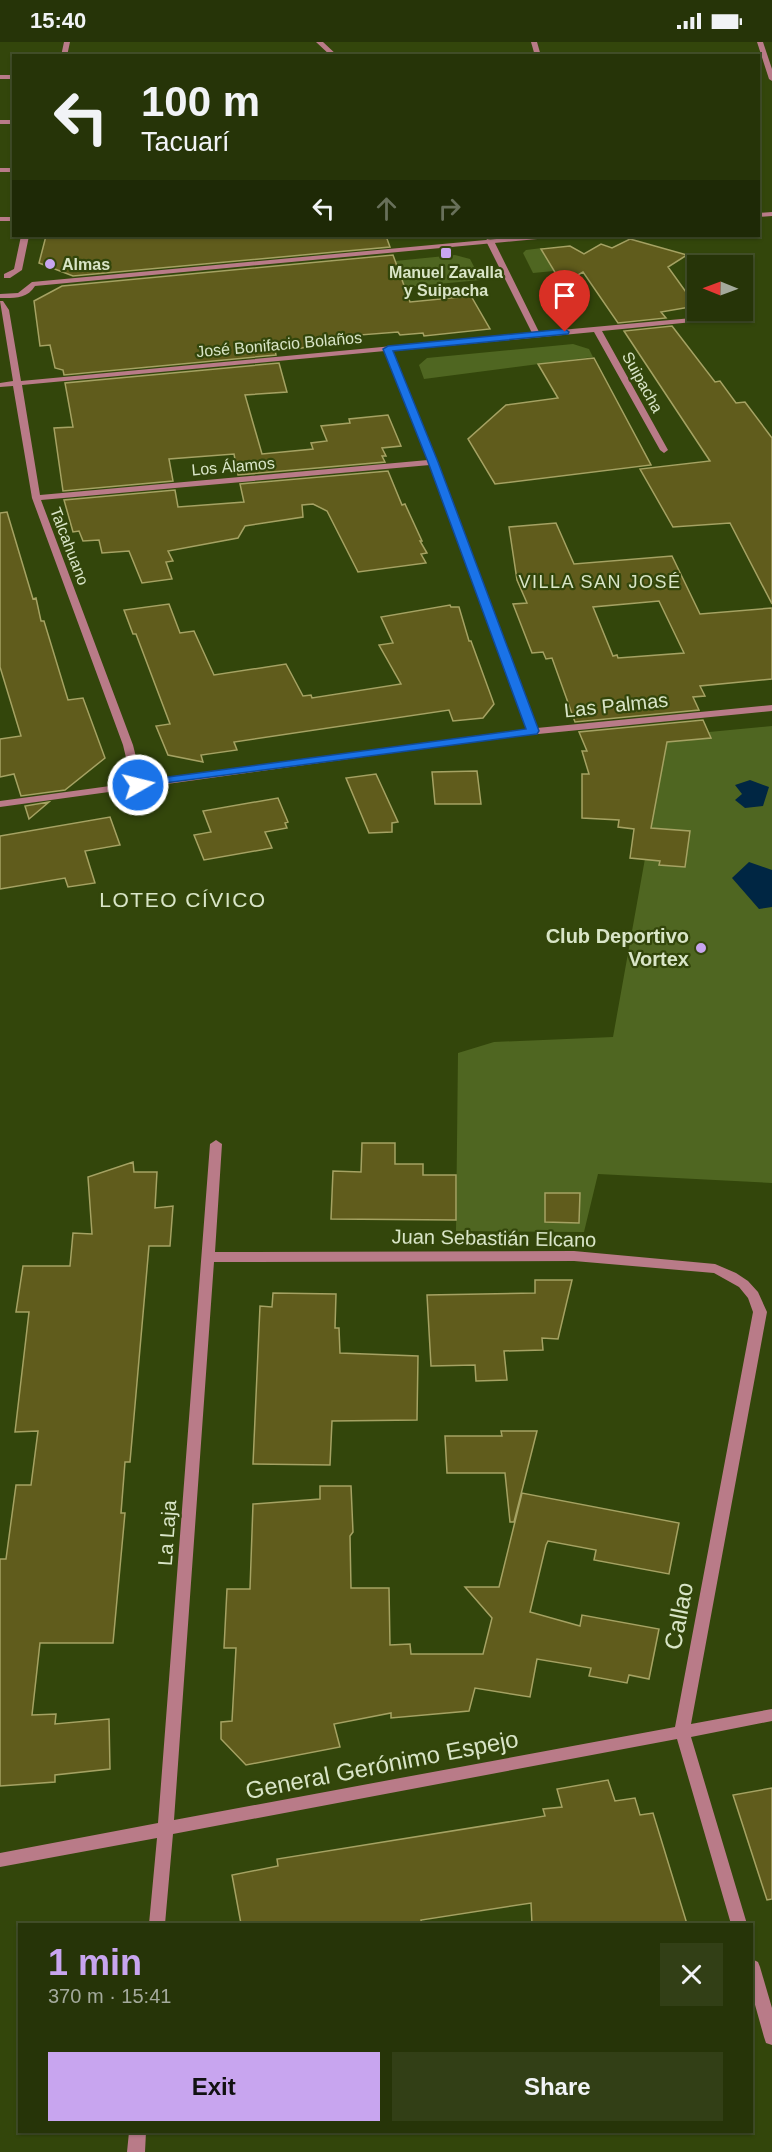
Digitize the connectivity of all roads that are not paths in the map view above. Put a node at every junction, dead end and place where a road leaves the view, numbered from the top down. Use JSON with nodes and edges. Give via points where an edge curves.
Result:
{"nodes":[{"id":1,"x":319,"y":42,"type":"edge"},
{"id":2,"x":327,"y":42,"type":"edge"},
{"id":3,"x":760,"y":42,"type":"edge"},
{"id":4,"x":333,"y":54,"type":"edge"},
{"id":5,"x":772,"y":79,"type":"edge"},
{"id":6,"x":26,"y":237,"type":"edge"},
{"id":7,"x":536,"y":237,"type":"edge"},
{"id":8,"x":490,"y":241,"type":"junction"},
{"id":9,"x":3,"y":276,"type":"edge"},
{"id":10,"x":32,"y":284,"type":"junction"},
{"id":11,"x":0,"y":296,"type":"edge"},
{"id":12,"x":11,"y":296,"type":"junction"},
{"id":13,"x":2,"y":306,"type":"edge"},
{"id":14,"x":687,"y":321,"type":"edge"},
{"id":15,"x":597,"y":329,"type":"junction"},
{"id":16,"x":537,"y":335,"type":"junction"},
{"id":17,"x":388,"y":349,"type":"junction"},
{"id":18,"x":18,"y":384,"type":"junction"},
{"id":19,"x":0,"y":385,"type":"edge"},
{"id":20,"x":664,"y":450,"type":"dead end"},
{"id":21,"x":433,"y":462,"type":"junction"},
{"id":22,"x":36,"y":498,"type":"junction"},
{"id":23,"x":772,"y":708,"type":"edge"},
{"id":24,"x":533,"y":731,"type":"junction"},
{"id":25,"x":138,"y":785,"type":"junction"},
{"id":26,"x":0,"y":804,"type":"edge"},
{"id":27,"x":216,"y":1143,"type":"dead end"},
{"id":28,"x":207,"y":1257,"type":"junction"},
{"id":29,"x":760,"y":1312,"type":"joint"},
{"id":30,"x":772,"y":1715,"type":"edge"},
{"id":31,"x":682,"y":1732,"type":"junction"},
{"id":32,"x":165,"y":1830,"type":"junction"},
{"id":33,"x":0,"y":1860,"type":"edge"},
{"id":34,"x":157,"y":1923,"type":"edge"},
{"id":35,"x":739,"y":1923,"type":"edge"},
{"id":36,"x":753,"y":1970,"type":"edge"},
{"id":37,"x":772,"y":2037,"type":"edge"},
{"id":38,"x":138,"y":2133,"type":"edge"},
{"id":39,"x":136,"y":2152,"type":"edge"}],
"edges":[{"from":1,"to":2,"type":"street"},
{"from":1,"to":4,"type":"street"},
{"from":3,"to":5,"type":"street"},
{"from":6,"to":9,"type":"street","via":[[20,272]]},
{"from":7,"to":8,"type":"street"},
{"from":8,"to":10,"type":"street"},
{"from":8,"to":16,"type":"street"},
{"from":9,"to":10,"type":"street","via":[[22,277]]},
{"from":10,"to":12,"type":"street","via":[[27,292]]},
{"from":11,"to":12,"type":"street"},
{"from":12,"to":13,"type":"street","name":"Talcahuano"},
{"from":13,"to":18,"type":"street","name":"Talcahuano"},
{"from":14,"to":15,"type":"street","name":"José Bonifacio Bolaños"},
{"from":15,"to":16,"type":"street","name":"José Bonifacio Bolaños"},
{"from":15,"to":20,"type":"street","name":"Suipacha"},
{"from":16,"to":17,"type":"street","name":"José Bonifacio Bolaños"},
{"from":17,"to":18,"type":"street","name":"José Bonifacio Bolaños"},
{"from":17,"to":21,"type":"street"},
{"from":18,"to":19,"type":"street","name":"José Bonifacio Bolaños"},
{"from":18,"to":22,"type":"street","name":"Talcahuano"},
{"from":21,"to":22,"type":"street","name":"Los Álamos"},
{"from":21,"to":24,"type":"street"},
{"from":22,"to":25,"type":"street","name":"Talcahuano","via":[[128,745]]},
{"from":23,"to":24,"type":"street","name":"Las Palmas"},
{"from":24,"to":25,"type":"street","name":"Las Palmas"},
{"from":25,"to":26,"type":"street","name":"Las Palmas"},
{"from":27,"to":28,"type":"street","name":"La Laja"},
{"from":28,"to":29,"type":"street","name":"Juan Sebastián Elcano","via":[[574,1256],[715,1269],[734,1276],[744,1285],[755,1296]]},
{"from":28,"to":32,"type":"street","name":"La Laja"},
{"from":29,"to":31,"type":"street","name":"Callao"},
{"from":30,"to":31,"type":"street","name":"General Gerónimo Espejo"},
{"from":31,"to":32,"type":"street","name":"General Gerónimo Espejo"},
{"from":31,"to":35,"type":"street","name":"Callao"},
{"from":32,"to":33,"type":"street","name":"General Gerónimo Espejo"},
{"from":32,"to":34,"type":"street","name":"La Laja"},
{"from":36,"to":37,"type":"street"},
{"from":38,"to":39,"type":"street"}]}
